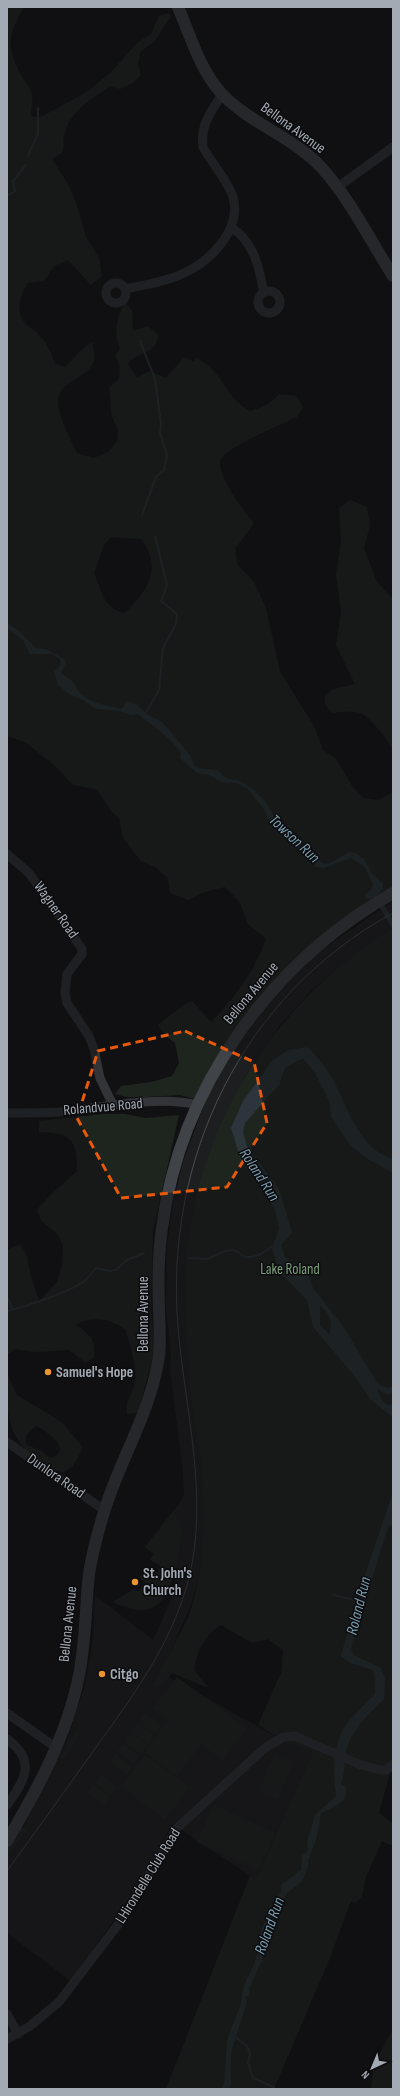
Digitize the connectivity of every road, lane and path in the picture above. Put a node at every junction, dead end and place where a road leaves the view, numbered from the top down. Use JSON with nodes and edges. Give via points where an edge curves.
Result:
{"nodes":[{"id":1,"x":178,"y":7,"type":"edge"},
{"id":2,"x":222,"y":94,"type":"junction"},
{"id":3,"x":393,"y":147,"type":"edge"},
{"id":4,"x":338,"y":187,"type":"junction"},
{"id":5,"x":231,"y":227,"type":"junction"},
{"id":6,"x":393,"y":276,"type":"edge"},
{"id":7,"x":125,"y":289,"type":"dead end"},
{"id":8,"x":264,"y":293,"type":"dead end"},
{"id":9,"x":7,"y":854,"type":"edge"},
{"id":10,"x":393,"y":893,"type":"edge"},
{"id":11,"x":113,"y":1105,"type":"junction"},
{"id":12,"x":198,"y":1105,"type":"junction"},
{"id":13,"x":7,"y":1113,"type":"edge"},
{"id":14,"x":7,"y":1442,"type":"edge"},
{"id":15,"x":104,"y":1510,"type":"junction"},
{"id":16,"x":7,"y":1713,"type":"edge"},
{"id":17,"x":7,"y":1739,"type":"edge"},
{"id":18,"x":55,"y":1747,"type":"junction"},
{"id":19,"x":393,"y":1764,"type":"edge"},
{"id":20,"x":7,"y":1805,"type":"edge"},
{"id":21,"x":7,"y":1841,"type":"edge"},
{"id":22,"x":7,"y":2014,"type":"edge"},
{"id":23,"x":18,"y":2034,"type":"junction"},
{"id":24,"x":7,"y":2038,"type":"edge"}],
"edges":[{"from":1,"to":2,"type":"main road","name":"Bellona Avenue","via":[[198,59]]},
{"from":2,"to":4,"type":"main road","name":"Bellona Avenue","via":[[309,156]]},
{"from":2,"to":5,"type":"street","via":[[205,123],[202,147],[232,196],[234,214]]},
{"from":3,"to":4,"type":"street"},
{"from":4,"to":6,"type":"main road","name":"Bellona Avenue"},
{"from":5,"to":7,"type":"street","via":[[220,245],[196,267],[183,274]]},
{"from":5,"to":8,"type":"street","via":[[244,237],[251,249]]},
{"from":9,"to":11,"type":"street","name":"Wagner Road","via":[[30,873],[82,949],[82,954],[67,974],[65,993],[67,1003],[89,1036],[100,1078]]},
{"from":10,"to":12,"type":"main road","name":"Bellona Avenue","via":[[330,936],[273,989],[231,1043]]},
{"from":11,"to":12,"type":"street","name":"Rolandvue Road","via":[[183,1101]]},
{"from":11,"to":13,"type":"street","name":"Rolandvue Road","via":[[58,1112]]},
{"from":12,"to":15,"type":"main road","name":"Bellona Avenue","via":[[175,1168],[162,1226],[158,1268],[160,1353],[155,1377],[146,1409]]},
{"from":14,"to":15,"type":"street","name":"Dunlora Road"},
{"from":15,"to":18,"type":"main road","name":"Bellona Avenue","via":[[90,1567],[78,1679],[68,1716]]},
{"from":16,"to":18,"type":"street"},
{"from":17,"to":20,"type":"street","via":[[21,1753],[26,1761],[26,1769],[20,1786]]},
{"from":18,"to":21,"type":"main road","name":"Bellona Avenue"},
{"from":19,"to":23,"type":"street","name":"LHirondelle Club Road","via":[[386,1770],[361,1765],[295,1736],[284,1737],[266,1747],[208,1798],[173,1834],[120,1922],[60,2002],[41,2019]]},
{"from":22,"to":23,"type":"street"},
{"from":23,"to":24,"type":"street","name":"LHirondelle Club Road"}]}
